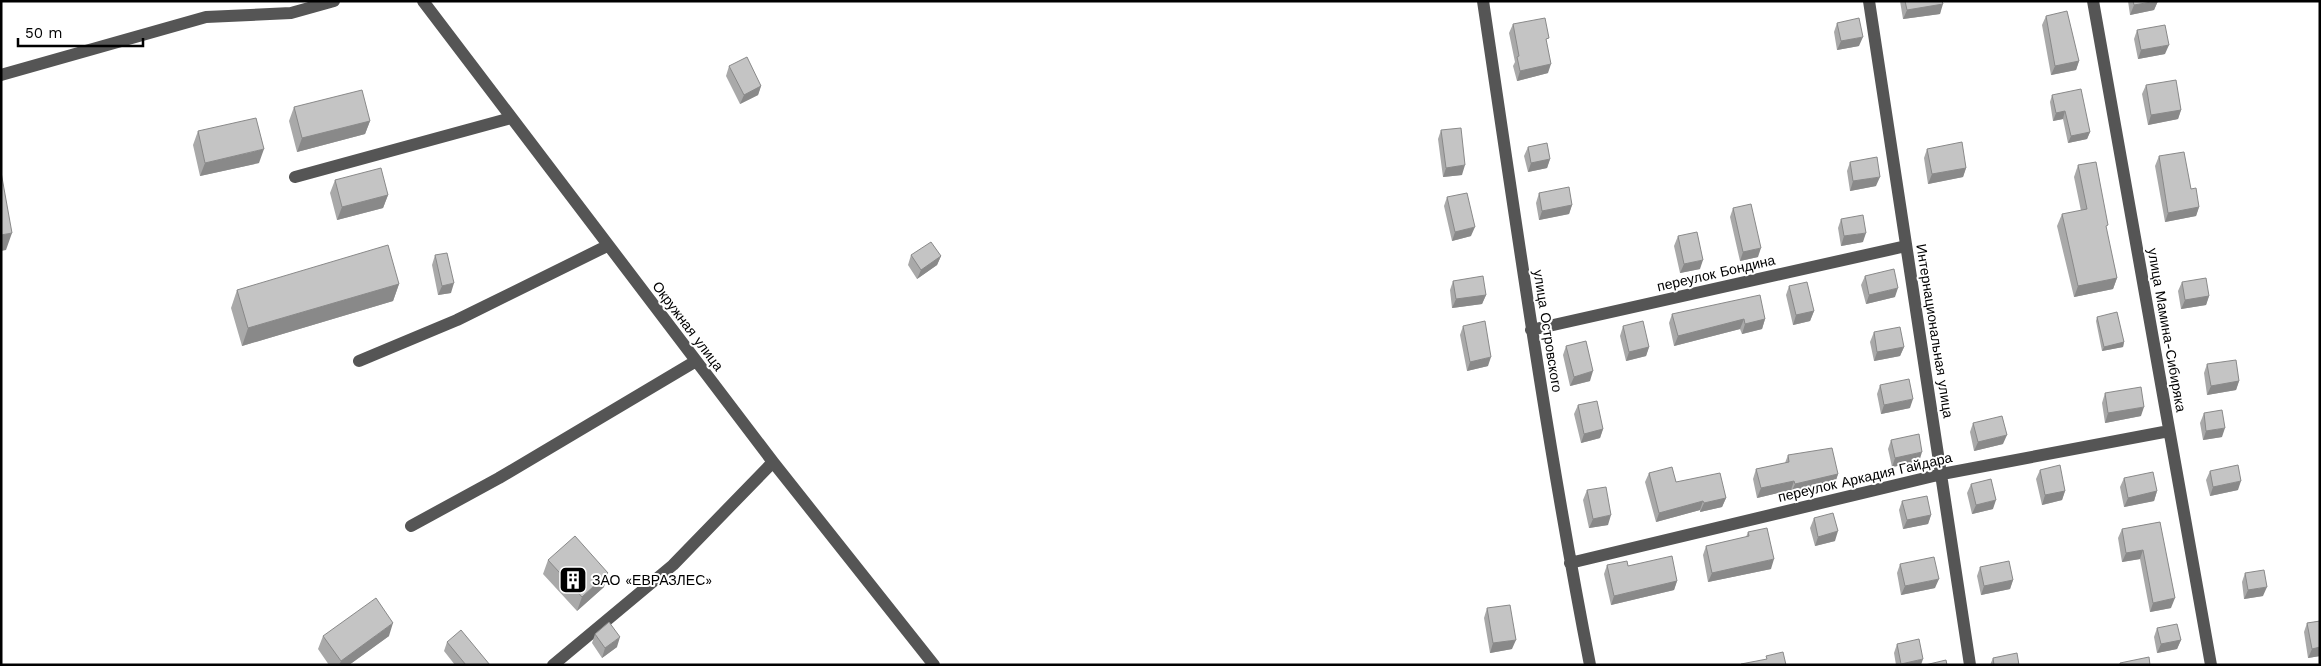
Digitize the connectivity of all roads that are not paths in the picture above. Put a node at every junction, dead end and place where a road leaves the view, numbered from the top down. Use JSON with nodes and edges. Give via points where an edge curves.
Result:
{"nodes":[{"id":1,"x":334,"y":1,"type":"edge"},
{"id":2,"x":423,"y":1,"type":"edge"},
{"id":3,"x":1484,"y":1,"type":"edge"},
{"id":4,"x":1869,"y":1,"type":"edge"},
{"id":5,"x":2093,"y":1,"type":"edge"},
{"id":6,"x":1,"y":75,"type":"edge"},
{"id":7,"x":511,"y":118,"type":"junction"},
{"id":8,"x":294,"y":177,"type":"dead end"},
{"id":9,"x":607,"y":246,"type":"junction"},
{"id":10,"x":1906,"y":246,"type":"junction"},
{"id":11,"x":1531,"y":330,"type":"junction"},
{"id":12,"x":359,"y":361,"type":"dead end"},
{"id":13,"x":696,"y":361,"type":"junction"},
{"id":14,"x":2169,"y":431,"type":"junction"},
{"id":15,"x":773,"y":462,"type":"junction"},
{"id":16,"x":1942,"y":474,"type":"junction"},
{"id":17,"x":411,"y":526,"type":"dead end"},
{"id":18,"x":1570,"y":563,"type":"junction"},
{"id":19,"x":553,"y":665,"type":"edge"},
{"id":20,"x":934,"y":665,"type":"edge"},
{"id":21,"x":1590,"y":665,"type":"edge"},
{"id":22,"x":1970,"y":665,"type":"edge"},
{"id":23,"x":2211,"y":665,"type":"edge"}],
"edges":[{"from":1,"to":6,"type":"street","via":[[291,13],[206,17]]},
{"from":2,"to":7,"type":"street","name":"Окружная улица"},
{"from":3,"to":11,"type":"street","name":"улица Островского"},
{"from":4,"to":10,"type":"street","name":"Интернациональная улица"},
{"from":5,"to":14,"type":"street","name":"улица Мамина-Сибиряка"},
{"from":7,"to":8,"type":"street"},
{"from":7,"to":9,"type":"street","name":"Окружная улица"},
{"from":9,"to":12,"type":"street","via":[[457,320]]},
{"from":9,"to":13,"type":"street","name":"Окружная улица"},
{"from":10,"to":11,"type":"street","name":"переулок Бондина"},
{"from":10,"to":16,"type":"street","name":"Интернациональная улица"},
{"from":11,"to":18,"type":"street","name":"улица Островского"},
{"from":13,"to":15,"type":"street","name":"Окружная улица"},
{"from":13,"to":17,"type":"street","via":[[499,478]]},
{"from":14,"to":16,"type":"street","name":"переулок Аркадия Гайдара"},
{"from":14,"to":23,"type":"street","name":"улица Мамина-Сибиряка"},
{"from":15,"to":19,"type":"street","via":[[674,566]]},
{"from":15,"to":20,"type":"street","name":"Окружная улица"},
{"from":16,"to":18,"type":"street","name":"переулок Аркадия Гайдара"},
{"from":16,"to":22,"type":"street","name":"Интернациональная улица"},
{"from":18,"to":21,"type":"street","name":"улица Островского"}]}
